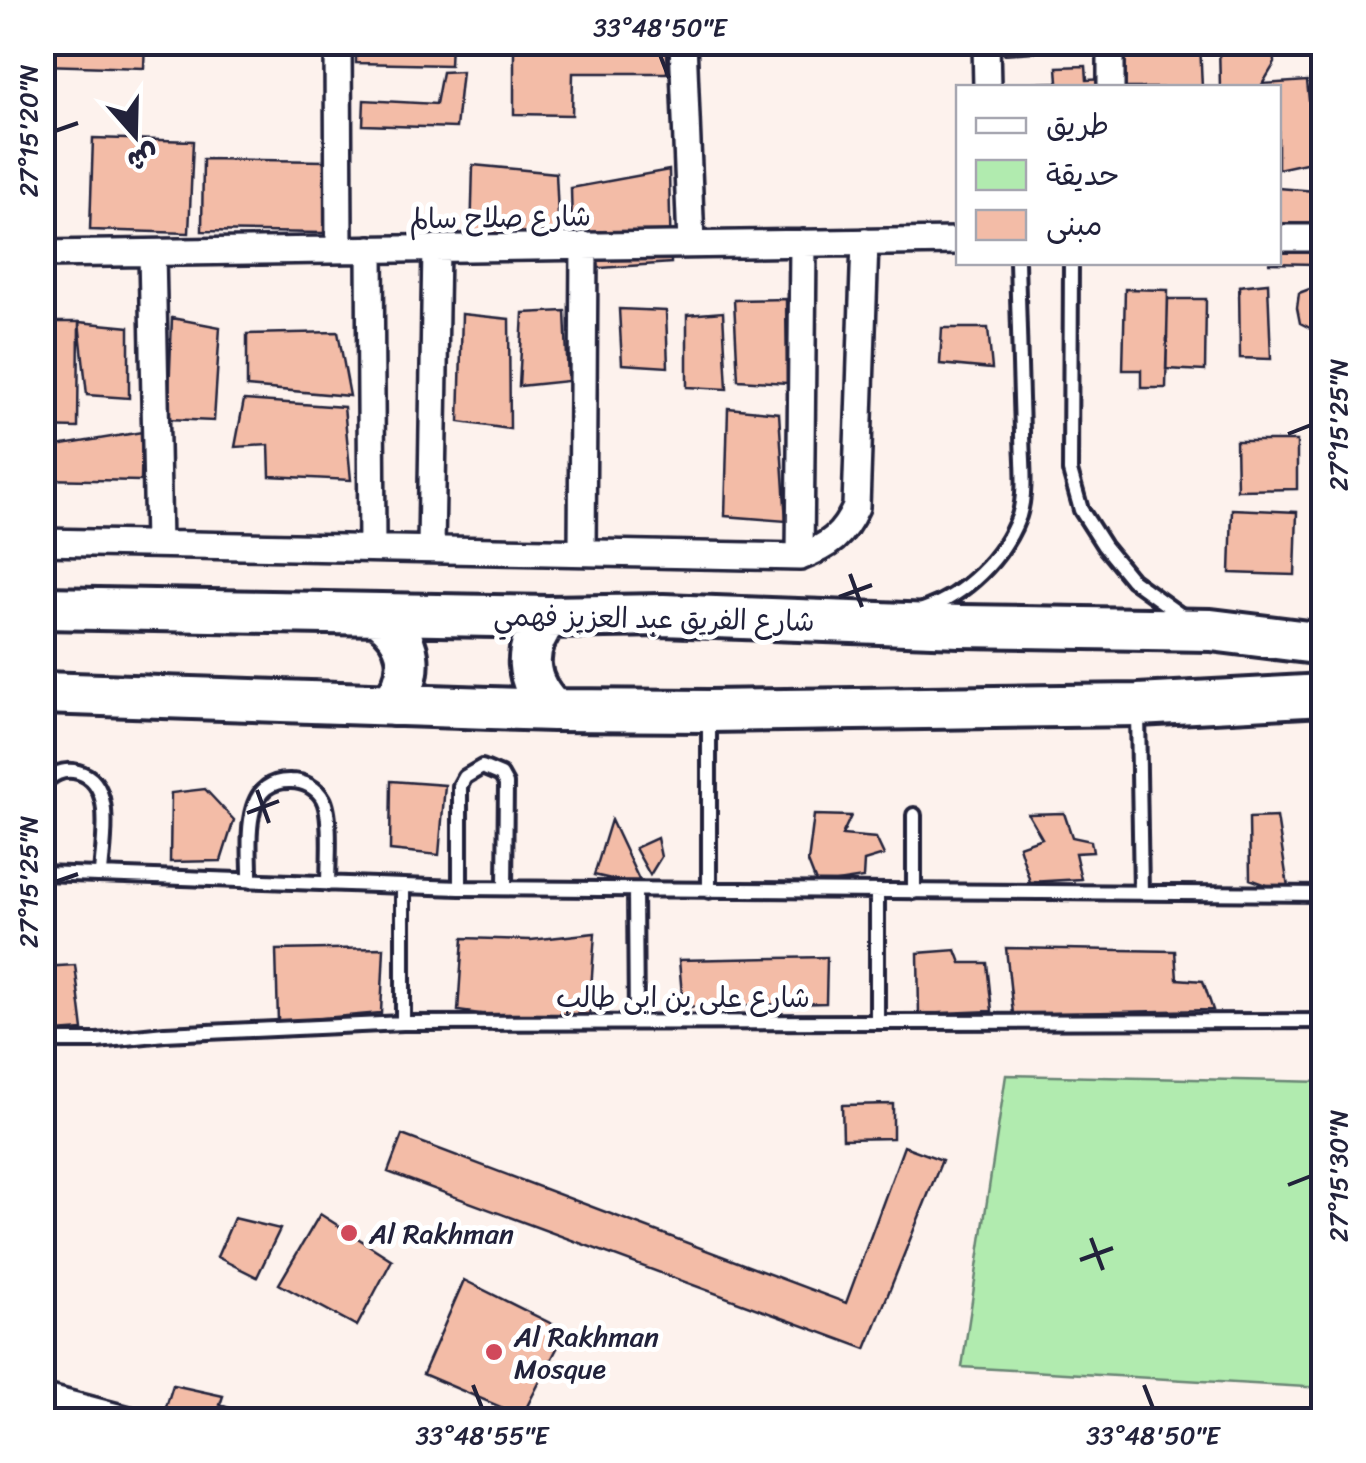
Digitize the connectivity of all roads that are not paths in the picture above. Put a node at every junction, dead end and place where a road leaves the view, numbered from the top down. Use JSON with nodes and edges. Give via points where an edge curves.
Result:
{"nodes":[{"id":1,"x":338,"y":42,"type":"edge"},
{"id":2,"x":683,"y":42,"type":"edge"},
{"id":3,"x":986,"y":42,"type":"edge"},
{"id":4,"x":1111,"y":42,"type":"edge"},
{"id":5,"x":987,"y":85,"type":"edge"},
{"id":6,"x":1111,"y":85,"type":"edge"},
{"id":7,"x":1281,"y":238,"type":"edge"},
{"id":8,"x":1324,"y":238,"type":"edge"},
{"id":9,"x":956,"y":241,"type":"edge"},
{"id":10,"x":865,"y":242,"type":"junction"},
{"id":11,"x":803,"y":243,"type":"junction"},
{"id":12,"x":690,"y":244,"type":"junction"},
{"id":13,"x":584,"y":246,"type":"junction"},
{"id":14,"x":436,"y":248,"type":"junction"},
{"id":15,"x":370,"y":249,"type":"junction"},
{"id":16,"x":339,"y":250,"type":"junction"},
{"id":17,"x":152,"y":252,"type":"junction"},
{"id":18,"x":42,"y":254,"type":"edge"},
{"id":19,"x":1017,"y":265,"type":"edge"},
{"id":20,"x":1071,"y":265,"type":"edge"},
{"id":21,"x":42,"y":542,"type":"edge"},
{"id":22,"x":158,"y":544,"type":"junction"},
{"id":23,"x":372,"y":547,"type":"junction"},
{"id":24,"x":431,"y":548,"type":"junction"},
{"id":25,"x":582,"y":551,"type":"junction"},
{"id":26,"x":800,"y":558,"type":"junction"},
{"id":27,"x":42,"y":608,"type":"edge"},
{"id":28,"x":379,"y":615,"type":"junction"},
{"id":29,"x":548,"y":617,"type":"junction"},
{"id":30,"x":893,"y":622,"type":"junction"},
{"id":31,"x":1212,"y":630,"type":"junction"},
{"id":32,"x":1324,"y":644,"type":"edge"},
{"id":33,"x":42,"y":693,"type":"edge"},
{"id":34,"x":1324,"y":695,"type":"edge"},
{"id":35,"x":391,"y":704,"type":"junction"},
{"id":36,"x":1138,"y":705,"type":"junction"},
{"id":37,"x":553,"y":710,"type":"junction"},
{"id":38,"x":709,"y":711,"type":"junction"},
{"id":39,"x":42,"y":785,"type":"edge"},
{"id":40,"x":914,"y":815,"type":"dead end"},
{"id":41,"x":42,"y":873,"type":"edge"},
{"id":42,"x":101,"y":876,"type":"junction"},
{"id":43,"x":250,"y":881,"type":"junction"},
{"id":44,"x":328,"y":884,"type":"junction"},
{"id":45,"x":403,"y":887,"type":"junction"},
{"id":46,"x":460,"y":888,"type":"junction"},
{"id":47,"x":505,"y":888,"type":"junction"},
{"id":48,"x":635,"y":890,"type":"junction"},
{"id":49,"x":709,"y":890,"type":"junction"},
{"id":50,"x":877,"y":892,"type":"junction"},
{"id":51,"x":914,"y":892,"type":"junction"},
{"id":52,"x":1141,"y":893,"type":"junction"},
{"id":53,"x":1324,"y":894,"type":"edge"},
{"id":54,"x":1324,"y":1021,"type":"edge"},
{"id":55,"x":636,"y":1022,"type":"junction"},
{"id":56,"x":878,"y":1022,"type":"junction"},
{"id":57,"x":403,"y":1023,"type":"junction"},
{"id":58,"x":42,"y":1042,"type":"edge"},
{"id":59,"x":42,"y":1397,"type":"edge"},
{"id":60,"x":128,"y":1420,"type":"edge"}],
"edges":[{"from":1,"to":16,"type":"street"},
{"from":2,"to":12,"type":"street"},
{"from":3,"to":5,"type":"street"},
{"from":4,"to":6,"type":"street"},
{"from":7,"to":8,"type":"street"},
{"from":9,"to":10,"type":"street","name":"شارع صلاح سالم"},
{"from":10,"to":11,"type":"street","name":"شارع صلاح سالم"},
{"from":10,"to":26,"type":"street","via":[[856,507],[830,546]]},
{"from":11,"to":12,"type":"street","name":"شارع صلاح سالم"},
{"from":11,"to":26,"type":"street"},
{"from":12,"to":13,"type":"street","name":"شارع صلاح سالم"},
{"from":13,"to":14,"type":"street","name":"شارع صلاح سالم"},
{"from":13,"to":25,"type":"street"},
{"from":14,"to":15,"type":"street","name":"شارع صلاح سالم"},
{"from":14,"to":24,"type":"street"},
{"from":15,"to":16,"type":"street","name":"شارع صلاح سالم"},
{"from":15,"to":23,"type":"street"},
{"from":16,"to":17,"type":"street","name":"شارع صلاح سالم"},
{"from":17,"to":18,"type":"street","name":"شارع صلاح سالم"},
{"from":17,"to":22,"type":"street"},
{"from":19,"to":30,"type":"lane","via":[[1019,515],[1000,550],[962,590]]},
{"from":20,"to":31,"type":"lane","via":[[1070,470],[1082,510],[1132,580],[1169,610]]},
{"from":21,"to":22,"type":"street"},
{"from":22,"to":23,"type":"street"},
{"from":23,"to":24,"type":"street"},
{"from":24,"to":25,"type":"street"},
{"from":25,"to":26,"type":"street"},
{"from":27,"to":28,"type":"main road","name":"شارع الفريق عبد العزيز فهمي"},
{"from":28,"to":29,"type":"main road","name":"شارع الفريق عبد العزيز فهمي"},
{"from":28,"to":35,"type":"main road","via":[[404,640],[409,656],[402,691]]},
{"from":29,"to":30,"type":"main road","name":"شارع الفريق عبد العزيز فهمي"},
{"from":29,"to":37,"type":"main road","via":[[537,631],[529,665],[532,682]]},
{"from":30,"to":31,"type":"main road","name":"شارع الفريق عبد العزيز فهمي"},
{"from":31,"to":32,"type":"main road","name":"شارع الفريق عبد العزيز فهمي"},
{"from":33,"to":35,"type":"main road"},
{"from":34,"to":36,"type":"main road"},
{"from":35,"to":37,"type":"main road"},
{"from":36,"to":38,"type":"main road"},
{"from":36,"to":52,"type":"lane"},
{"from":37,"to":38,"type":"main road"},
{"from":38,"to":49,"type":"lane"},
{"from":39,"to":42,"type":"lane","via":[[72,770],[97,784],[103,798]]},
{"from":40,"to":51,"type":"lane"},
{"from":41,"to":42,"type":"lane"},
{"from":42,"to":43,"type":"lane"},
{"from":43,"to":44,"type":"lane"},
{"from":43,"to":44,"type":"lane","via":[[252,807],[272,784],[287,780],[303,782],[326,802]]},
{"from":44,"to":45,"type":"lane"},
{"from":45,"to":46,"type":"lane"},
{"from":45,"to":57,"type":"lane"},
{"from":46,"to":47,"type":"lane"},
{"from":46,"to":47,"type":"lane","via":[[460,786],[482,767],[506,784]]},
{"from":47,"to":48,"type":"lane"},
{"from":48,"to":49,"type":"lane"},
{"from":48,"to":55,"type":"lane"},
{"from":49,"to":50,"type":"lane"},
{"from":50,"to":51,"type":"lane"},
{"from":50,"to":56,"type":"lane"},
{"from":51,"to":52,"type":"lane"},
{"from":52,"to":53,"type":"lane"},
{"from":54,"to":56,"type":"lane","name":"شارع على بن ابى طالب"},
{"from":55,"to":56,"type":"lane","name":"شارع على بن ابى طالب"},
{"from":55,"to":57,"type":"lane","name":"شارع على بن ابى طالب"},
{"from":57,"to":58,"type":"lane","name":"شارع على بن ابى طالب"},
{"from":59,"to":60,"type":"street"}]}
